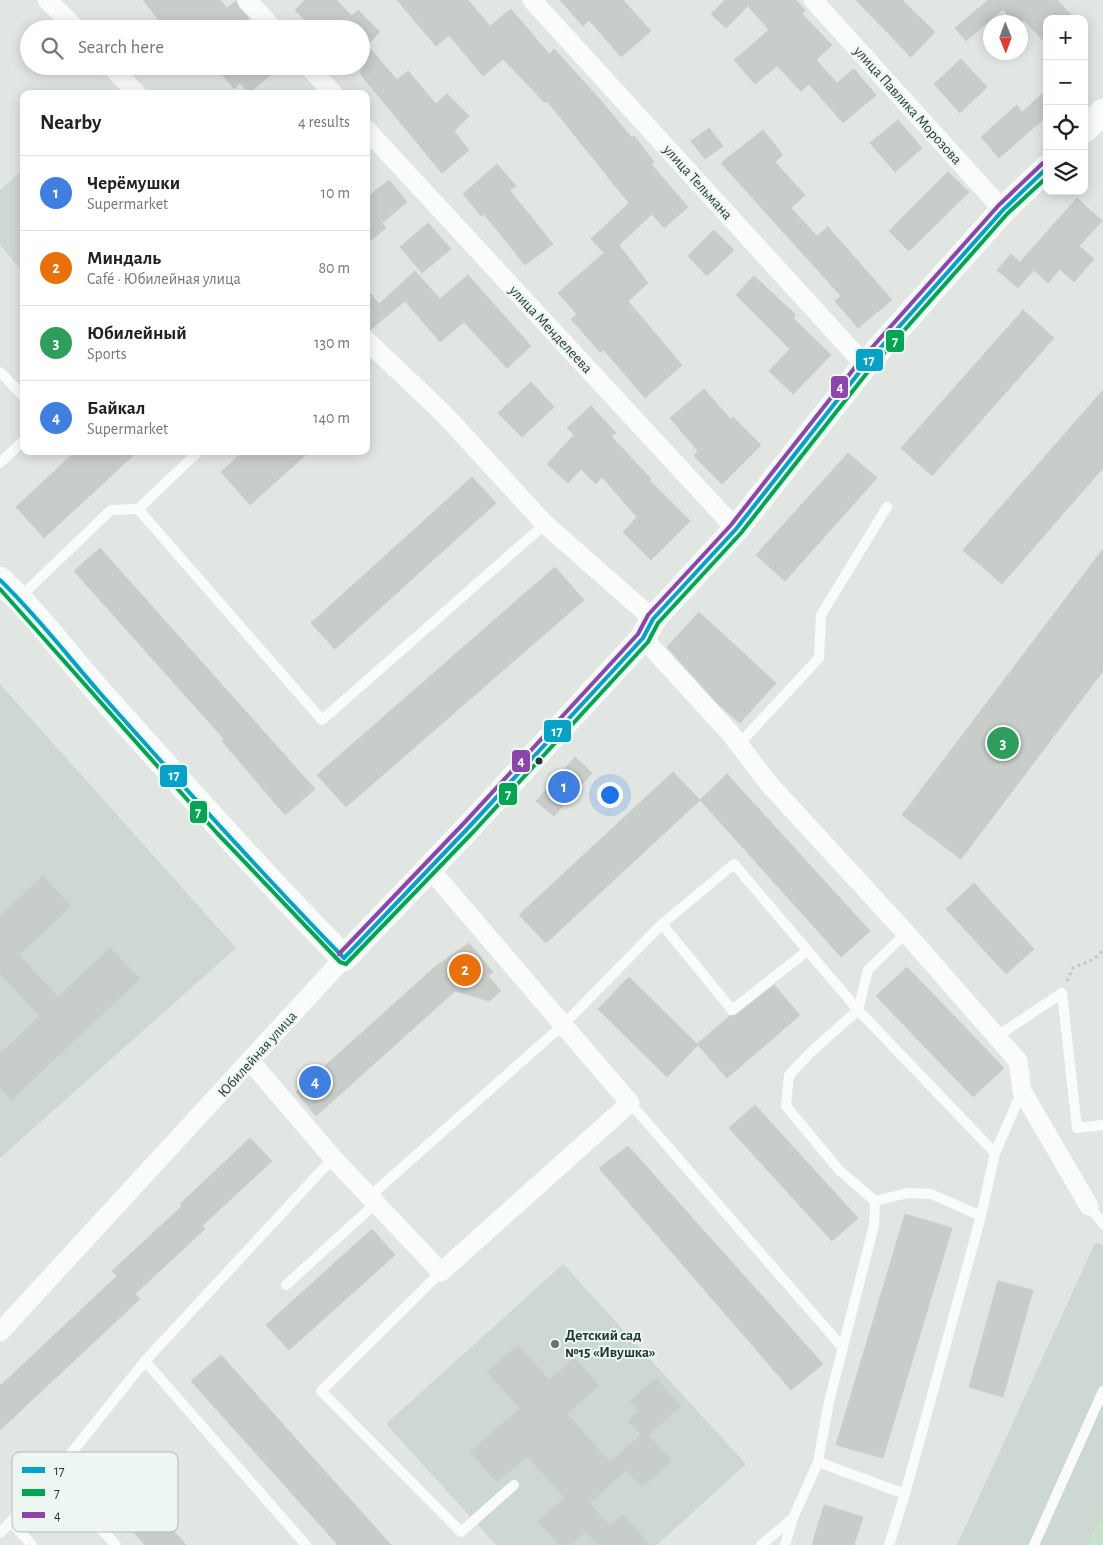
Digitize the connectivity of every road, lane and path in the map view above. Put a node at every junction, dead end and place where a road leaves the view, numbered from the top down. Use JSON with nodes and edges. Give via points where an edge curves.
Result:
{"nodes":[{"id":1,"x":47,"y":0,"type":"edge"},
{"id":2,"x":247,"y":0,"type":"edge"},
{"id":3,"x":532,"y":0,"type":"edge"},
{"id":4,"x":814,"y":0,"type":"edge"},
{"id":5,"x":68,"y":20,"type":"edge"},
{"id":6,"x":266,"y":20,"type":"edge"},
{"id":7,"x":119,"y":75,"type":"edge"},
{"id":8,"x":316,"y":75,"type":"edge"},
{"id":9,"x":133,"y":90,"type":"edge"},
{"id":10,"x":330,"y":90,"type":"edge"},
{"id":11,"x":1103,"y":112,"type":"edge"},
{"id":12,"x":1088,"y":126,"type":"edge"},
{"id":13,"x":370,"y":133,"type":"edge"},
{"id":14,"x":1043,"y":172,"type":"edge"},
{"id":15,"x":1003,"y":210,"type":"junction"},
{"id":16,"x":370,"y":344,"type":"edge"},
{"id":17,"x":865,"y":365,"type":"junction"},
{"id":18,"x":0,"y":372,"type":"edge"},
{"id":19,"x":20,"y":394,"type":"edge"},
{"id":20,"x":20,"y":444,"type":"edge"},
{"id":21,"x":195,"y":455,"type":"edge"},
{"id":22,"x":0,"y":463,"type":"edge"},
{"id":23,"x":887,"y":507,"type":"dead end"},
{"id":24,"x":138,"y":508,"type":"junction"},
{"id":25,"x":545,"y":524,"type":"junction"},
{"id":26,"x":736,"y":529,"type":"junction"},
{"id":27,"x":0,"y":580,"type":"edge"},
{"id":28,"x":19,"y":598,"type":"junction"},
{"id":29,"x":648,"y":628,"type":"junction"},
{"id":30,"x":739,"y":744,"type":"junction"},
{"id":31,"x":430,"y":868,"type":"junction"},
{"id":32,"x":662,"y":924,"type":"junction"},
{"id":33,"x":906,"y":933,"type":"junction"},
{"id":34,"x":1103,"y":950,"type":"edge"},
{"id":35,"x":807,"y":951,"type":"junction"},
{"id":36,"x":344,"y":958,"type":"junction"},
{"id":37,"x":1062,"y":993,"type":"junction"},
{"id":38,"x":858,"y":1010,"type":"junction"},
{"id":39,"x":564,"y":1024,"type":"junction"},
{"id":40,"x":996,"y":1037,"type":"junction"},
{"id":41,"x":251,"y":1062,"type":"junction"},
{"id":42,"x":1022,"y":1092,"type":"junction"},
{"id":43,"x":630,"y":1103,"type":"junction"},
{"id":44,"x":1103,"y":1125,"type":"edge"},
{"id":45,"x":995,"y":1153,"type":"junction"},
{"id":46,"x":333,"y":1158,"type":"junction"},
{"id":47,"x":372,"y":1200,"type":"junction"},
{"id":48,"x":875,"y":1201,"type":"junction"},
{"id":49,"x":1089,"y":1206,"type":"joint"},
{"id":50,"x":981,"y":1216,"type":"junction"},
{"id":51,"x":1103,"y":1224,"type":"edge"},
{"id":52,"x":441,"y":1272,"type":"junction"},
{"id":53,"x":286,"y":1285,"type":"dead end"},
{"id":54,"x":0,"y":1332,"type":"edge"},
{"id":55,"x":843,"y":1348,"type":"junction"},
{"id":56,"x":145,"y":1361,"type":"junction"},
{"id":57,"x":1103,"y":1391,"type":"edge"},
{"id":58,"x":72,"y":1452,"type":"edge"},
{"id":59,"x":818,"y":1462,"type":"junction"},
{"id":60,"x":514,"y":1485,"type":"dead end"},
{"id":61,"x":905,"y":1494,"type":"junction"},
{"id":62,"x":793,"y":1518,"type":"junction"},
{"id":63,"x":11,"y":1522,"type":"edge"},
{"id":64,"x":20,"y":1532,"type":"edge"},
{"id":65,"x":104,"y":1532,"type":"edge"},
{"id":66,"x":0,"y":1533,"type":"edge"},
{"id":67,"x":32,"y":1545,"type":"edge"},
{"id":68,"x":116,"y":1545,"type":"edge"},
{"id":69,"x":306,"y":1545,"type":"edge"},
{"id":70,"x":761,"y":1545,"type":"edge"},
{"id":71,"x":785,"y":1545,"type":"edge"},
{"id":72,"x":889,"y":1545,"type":"edge"},
{"id":73,"x":1034,"y":1545,"type":"edge"}],
"edges":[{"from":1,"to":5,"type":"street"},
{"from":2,"to":6,"type":"street"},
{"from":3,"to":17,"type":"street","name":"улица Тельмана"},
{"from":4,"to":15,"type":"street","name":"улица Павлика Морозова"},
{"from":7,"to":9,"type":"street"},
{"from":8,"to":10,"type":"street"},
{"from":11,"to":12,"type":"street"},
{"from":13,"to":26,"type":"street","name":"улица Менделеева"},
{"from":14,"to":15,"type":"street","name":"Юбилейная улица"},
{"from":15,"to":17,"type":"street","name":"Юбилейная улица"},
{"from":16,"to":25,"type":"street","via":[[444,414]]},
{"from":17,"to":26,"type":"street","name":"Юбилейная улица"},
{"from":18,"to":19,"type":"lane"},
{"from":20,"to":22,"type":"lane"},
{"from":21,"to":24,"type":"lane"},
{"from":23,"to":30,"type":"lane","via":[[820,615],[819,658]]},
{"from":24,"to":25,"type":"lane","via":[[322,720]]},
{"from":24,"to":28,"type":"lane","via":[[111,510]]},
{"from":25,"to":29,"type":"street"},
{"from":26,"to":29,"type":"street","name":"Юбилейная улица"},
{"from":27,"to":28,"type":"street"},
{"from":28,"to":36,"type":"street","via":[[63,652],[268,880]]},
{"from":29,"to":30,"type":"street"},
{"from":29,"to":31,"type":"street","name":"Юбилейная улица"},
{"from":30,"to":33,"type":"street","via":[[769,784]]},
{"from":31,"to":36,"type":"street","name":"Юбилейная улица"},
{"from":31,"to":39,"type":"street"},
{"from":32,"to":35,"type":"lane","via":[[732,1010]]},
{"from":32,"to":35,"type":"lane","via":[[734,864]]},
{"from":32,"to":39,"type":"lane"},
{"from":33,"to":38,"type":"lane","via":[[868,970]]},
{"from":33,"to":40,"type":"street"},
{"from":34,"to":37,"type":"path","via":[[1094,959],[1073,968]]},
{"from":35,"to":38,"type":"lane"},
{"from":36,"to":41,"type":"street","name":"Юбилейная улица"},
{"from":37,"to":40,"type":"lane"},
{"from":37,"to":44,"type":"lane","via":[[1077,1128]]},
{"from":38,"to":45,"type":"lane"},
{"from":38,"to":48,"type":"lane","via":[[788,1075],[786,1106],[839,1170]]},
{"from":39,"to":43,"type":"street"},
{"from":39,"to":47,"type":"lane"},
{"from":40,"to":42,"type":"street","via":[[1018,1061]]},
{"from":41,"to":46,"type":"street"},
{"from":41,"to":54,"type":"street","name":"Юбилейная улица"},
{"from":42,"to":45,"type":"lane"},
{"from":42,"to":49,"type":"street"},
{"from":43,"to":52,"type":"street"},
{"from":43,"to":55,"type":"lane"},
{"from":45,"to":50,"type":"lane"},
{"from":46,"to":47,"type":"street"},
{"from":46,"to":56,"type":"lane"},
{"from":47,"to":52,"type":"street"},
{"from":47,"to":53,"type":"lane"},
{"from":48,"to":50,"type":"lane","via":[[908,1193],[931,1194]]},
{"from":48,"to":55,"type":"lane","via":[[874,1225]]},
{"from":49,"to":51,"type":"lane"},
{"from":50,"to":61,"type":"lane"},
{"from":52,"to":60,"type":"lane","via":[[321,1391],[461,1532]]},
{"from":55,"to":59,"type":"lane"},
{"from":56,"to":58,"type":"lane"},
{"from":56,"to":69,"type":"lane"},
{"from":57,"to":73,"type":"lane"},
{"from":59,"to":61,"type":"lane"},
{"from":59,"to":62,"type":"lane"},
{"from":61,"to":72,"type":"lane"},
{"from":62,"to":70,"type":"lane"},
{"from":62,"to":71,"type":"lane"},
{"from":63,"to":66,"type":"lane"},
{"from":64,"to":67,"type":"lane"},
{"from":65,"to":68,"type":"lane"}]}
